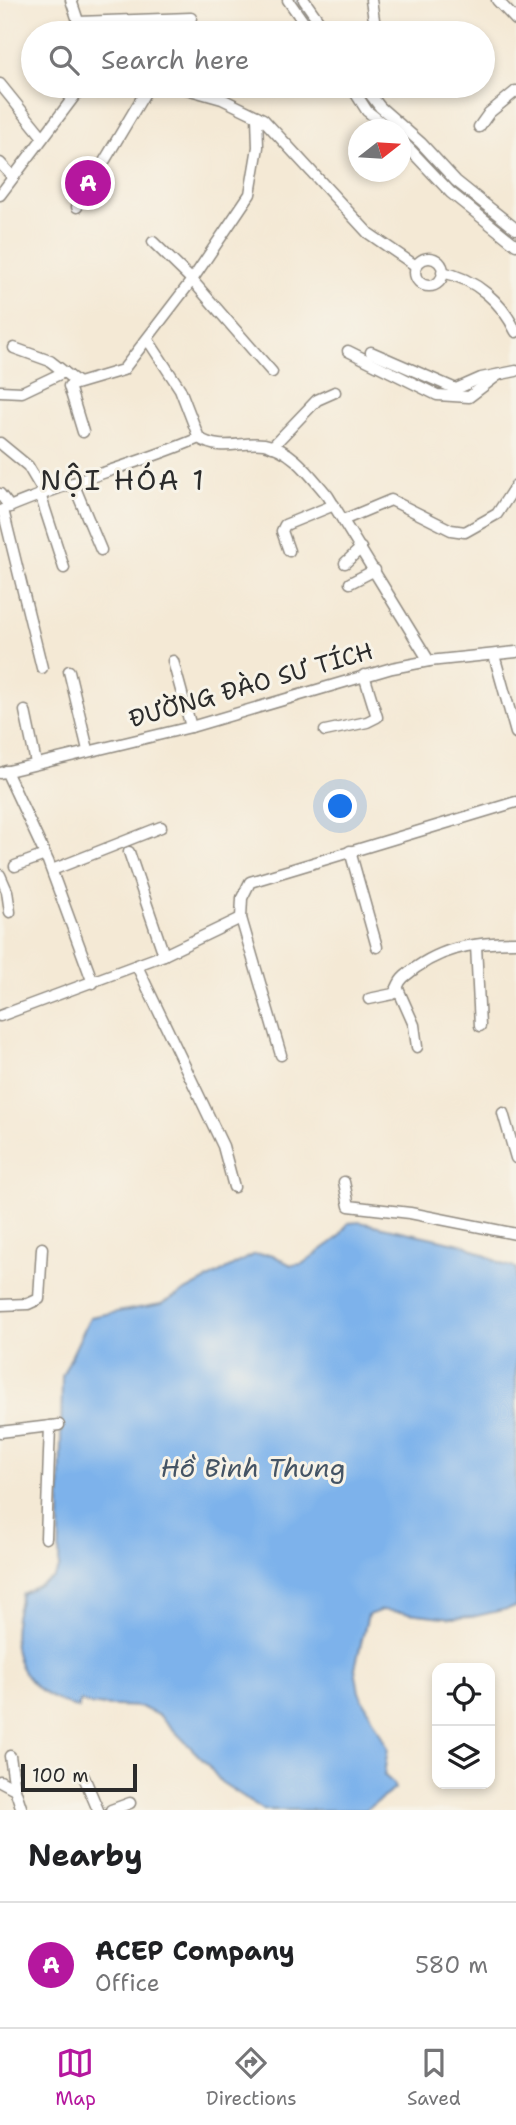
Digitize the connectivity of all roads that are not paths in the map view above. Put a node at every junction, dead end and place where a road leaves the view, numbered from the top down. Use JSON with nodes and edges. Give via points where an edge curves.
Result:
{"nodes":[{"id":1,"x":71,"y":0,"type":"edge"},
{"id":2,"x":288,"y":0,"type":"edge"},
{"id":3,"x":304,"y":0,"type":"edge"},
{"id":4,"x":371,"y":0,"type":"edge"},
{"id":5,"x":497,"y":0,"type":"edge"},
{"id":6,"x":191,"y":18,"type":"dead end"},
{"id":7,"x":516,"y":20,"type":"edge"},
{"id":8,"x":78,"y":21,"type":"edge"},
{"id":9,"x":158,"y":21,"type":"edge"},
{"id":10,"x":303,"y":21,"type":"edge"},
{"id":11,"x":319,"y":21,"type":"edge"},
{"id":12,"x":374,"y":21,"type":"edge"},
{"id":13,"x":0,"y":84,"type":"edge"},
{"id":14,"x":516,"y":91,"type":"edge"},
{"id":15,"x":72,"y":98,"type":"edge"},
{"id":16,"x":142,"y":98,"type":"edge"},
{"id":17,"x":218,"y":98,"type":"edge"},
{"id":18,"x":359,"y":98,"type":"edge"},
{"id":19,"x":373,"y":98,"type":"edge"},
{"id":20,"x":257,"y":116,"type":"junction"},
{"id":21,"x":377,"y":119,"type":"edge"},
{"id":22,"x":479,"y":127,"type":"dead end"},
{"id":23,"x":42,"y":136,"type":"junction"},
{"id":24,"x":411,"y":150,"type":"edge"},
{"id":25,"x":0,"y":163,"type":"edge"},
{"id":26,"x":13,"y":177,"type":"junction"},
{"id":27,"x":0,"y":195,"type":"edge"},
{"id":28,"x":77,"y":207,"type":"dead end"},
{"id":29,"x":516,"y":229,"type":"edge"},
{"id":30,"x":153,"y":242,"type":"dead end"},
{"id":31,"x":516,"y":245,"type":"edge"},
{"id":32,"x":416,"y":267,"type":"junction"},
{"id":33,"x":442,"y":272,"type":"junction"},
{"id":34,"x":192,"y":280,"type":"junction"},
{"id":35,"x":516,"y":332,"type":"edge"},
{"id":36,"x":148,"y":340,"type":"junction"},
{"id":37,"x":15,"y":348,"type":"dead end"},
{"id":38,"x":348,"y":351,"type":"dead end"},
{"id":39,"x":372,"y":352,"type":"dead end"},
{"id":40,"x":516,"y":371,"type":"edge"},
{"id":41,"x":64,"y":372,"type":"junction"},
{"id":42,"x":272,"y":372,"type":"dead end"},
{"id":43,"x":498,"y":375,"type":"junction"},
{"id":44,"x":77,"y":382,"type":"junction"},
{"id":45,"x":0,"y":391,"type":"edge"},
{"id":46,"x":335,"y":392,"type":"dead end"},
{"id":47,"x":83,"y":432,"type":"dead end"},
{"id":48,"x":199,"y":438,"type":"junction"},
{"id":49,"x":0,"y":443,"type":"edge"},
{"id":50,"x":272,"y":447,"type":"junction"},
{"id":51,"x":74,"y":483,"type":"junction"},
{"id":52,"x":516,"y":485,"type":"edge"},
{"id":53,"x":0,"y":494,"type":"edge"},
{"id":54,"x":42,"y":494,"type":"junction"},
{"id":55,"x":334,"y":505,"type":"junction"},
{"id":56,"x":4,"y":509,"type":"edge"},
{"id":57,"x":343,"y":520,"type":"junction"},
{"id":58,"x":361,"y":548,"type":"junction"},
{"id":59,"x":101,"y":550,"type":"dead end"},
{"id":60,"x":289,"y":551,"type":"dead end"},
{"id":61,"x":345,"y":563,"type":"dead end"},
{"id":62,"x":64,"y":568,"type":"dead end"},
{"id":63,"x":374,"y":570,"type":"junction"},
{"id":64,"x":349,"y":583,"type":"dead end"},
{"id":65,"x":516,"y":652,"type":"edge"},
{"id":66,"x":494,"y":655,"type":"junction"},
{"id":67,"x":429,"y":660,"type":"junction"},
{"id":68,"x":173,"y":661,"type":"dead end"},
{"id":69,"x":42,"y":667,"type":"dead end"},
{"id":70,"x":69,"y":671,"type":"dead end"},
{"id":71,"x":364,"y":675,"type":"junction"},
{"id":72,"x":25,"y":711,"type":"dead end"},
{"id":73,"x":191,"y":727,"type":"junction"},
{"id":74,"x":325,"y":732,"type":"dead end"},
{"id":75,"x":516,"y":733,"type":"edge"},
{"id":76,"x":88,"y":750,"type":"junction"},
{"id":77,"x":36,"y":763,"type":"junction"},
{"id":78,"x":3,"y":772,"type":"edge"},
{"id":79,"x":516,"y":802,"type":"edge"},
{"id":80,"x":161,"y":827,"type":"dead end"},
{"id":81,"x":350,"y":850,"type":"junction"},
{"id":82,"x":129,"y":852,"type":"dead end"},
{"id":83,"x":45,"y":855,"type":"junction"},
{"id":84,"x":15,"y":866,"type":"dead end"},
{"id":85,"x":51,"y":870,"type":"junction"},
{"id":86,"x":0,"y":875,"type":"edge"},
{"id":87,"x":10,"y":912,"type":"dead end"},
{"id":88,"x":241,"y":918,"type":"junction"},
{"id":89,"x":516,"y":942,"type":"edge"},
{"id":90,"x":476,"y":945,"type":"junction"},
{"id":91,"x":377,"y":947,"type":"dead end"},
{"id":92,"x":164,"y":955,"type":"junction"},
{"id":93,"x":137,"y":966,"type":"junction"},
{"id":94,"x":93,"y":984,"type":"junction"},
{"id":95,"x":398,"y":989,"type":"junction"},
{"id":96,"x":369,"y":999,"type":"dead end"},
{"id":97,"x":2,"y":1012,"type":"edge"},
{"id":98,"x":480,"y":1026,"type":"dead end"},
{"id":99,"x":417,"y":1048,"type":"dead end"},
{"id":100,"x":281,"y":1055,"type":"dead end"},
{"id":101,"x":503,"y":1112,"type":"dead end"},
{"id":102,"x":516,"y":1158,"type":"edge"},
{"id":103,"x":344,"y":1182,"type":"dead end"},
{"id":104,"x":234,"y":1187,"type":"dead end"},
{"id":105,"x":516,"y":1234,"type":"edge"},
{"id":106,"x":42,"y":1248,"type":"dead end"},
{"id":107,"x":0,"y":1305,"type":"edge"},
{"id":108,"x":0,"y":1432,"type":"edge"},
{"id":109,"x":46,"y":1538,"type":"dead end"},
{"id":110,"x":10,"y":1756,"type":"dead end"},
{"id":111,"x":83,"y":1777,"type":"dead end"},
{"id":112,"x":0,"y":1781,"type":"edge"},
{"id":113,"x":15,"y":1789,"type":"junction"},
{"id":114,"x":130,"y":1803,"type":"dead end"},
{"id":115,"x":22,"y":1810,"type":"edge"},
{"id":116,"x":98,"y":1810,"type":"edge"},
{"id":117,"x":111,"y":1810,"type":"edge"}],
"edges":[{"from":1,"to":8,"type":"street"},
{"from":2,"to":10,"type":"street"},
{"from":3,"to":11,"type":"street"},
{"from":4,"to":12,"type":"street"},
{"from":5,"to":7,"type":"street"},
{"from":6,"to":9,"type":"street"},
{"from":13,"to":23,"type":"street"},
{"from":14,"to":22,"type":"street","via":[[488,113]]},
{"from":15,"to":23,"type":"street"},
{"from":16,"to":28,"type":"street"},
{"from":17,"to":20,"type":"street"},
{"from":18,"to":21,"type":"street"},
{"from":19,"to":29,"type":"street","via":[[456,181]]},
{"from":20,"to":32,"type":"street","via":[[368,233]]},
{"from":20,"to":34,"type":"street","via":[[258,147],[250,194]]},
{"from":23,"to":26,"type":"street"},
{"from":24,"to":31,"type":"street","via":[[451,193]]},
{"from":25,"to":26,"type":"street"},
{"from":26,"to":27,"type":"street"},
{"from":30,"to":34,"type":"street"},
{"from":32,"to":33,"type":"street","via":[[430,258]]},
{"from":32,"to":33,"type":"street","via":[[415,277],[425,286],[438,283]]},
{"from":33,"to":35,"type":"street","via":[[461,276],[499,304]]},
{"from":34,"to":36,"type":"street"},
{"from":34,"to":42,"type":"street"},
{"from":36,"to":44,"type":"street","via":[[123,370]]},
{"from":36,"to":48,"type":"street","via":[[180,389]]},
{"from":37,"to":41,"type":"street","via":[[43,357]]},
{"from":38,"to":43,"type":"street","via":[[437,396],[469,397]]},
{"from":39,"to":43,"type":"street","via":[[456,389]]},
{"from":40,"to":43,"type":"street"},
{"from":41,"to":44,"type":"street"},
{"from":41,"to":45,"type":"street","via":[[22,392]]},
{"from":44,"to":47,"type":"street","via":[[69,388]]},
{"from":46,"to":50,"type":"street","via":[[317,400]]},
{"from":48,"to":50,"type":"street","via":[[216,446]]},
{"from":48,"to":51,"type":"street","via":[[132,466]]},
{"from":49,"to":54,"type":"street","via":[[28,466]]},
{"from":50,"to":55,"type":"street","via":[[292,457]]},
{"from":51,"to":54,"type":"street"},
{"from":51,"to":59,"type":"street"},
{"from":52,"to":57,"type":"street","via":[[497,513],[465,532],[451,530],[391,500]]},
{"from":53,"to":56,"type":"street"},
{"from":54,"to":56,"type":"street"},
{"from":54,"to":62,"type":"street"},
{"from":55,"to":57,"type":"street"},
{"from":55,"to":60,"type":"street","via":[[285,525],[282,531]]},
{"from":56,"to":69,"type":"street"},
{"from":57,"to":58,"type":"street"},
{"from":58,"to":61,"type":"street"},
{"from":58,"to":63,"type":"street"},
{"from":63,"to":64,"type":"street"},
{"from":63,"to":67,"type":"street"},
{"from":65,"to":66,"type":"street","name":"ĐƯỜNG ĐÀO SƯ TÍCH"},
{"from":66,"to":67,"type":"street","name":"ĐƯỜNG ĐÀO SƯ TÍCH"},
{"from":66,"to":75,"type":"street"},
{"from":67,"to":71,"type":"street","name":"ĐƯỜNG ĐÀO SƯ TÍCH"},
{"from":68,"to":73,"type":"street"},
{"from":70,"to":76,"type":"street"},
{"from":71,"to":73,"type":"street","name":"ĐƯỜNG ĐÀO SƯ TÍCH"},
{"from":71,"to":74,"type":"street","via":[[377,717]]},
{"from":72,"to":77,"type":"street"},
{"from":73,"to":76,"type":"street","name":"ĐƯỜNG ĐÀO SƯ TÍCH"},
{"from":76,"to":77,"type":"street","name":"ĐƯỜNG ĐÀO SƯ TÍCH"},
{"from":77,"to":78,"type":"street","name":"ĐƯỜNG ĐÀO SƯ TÍCH"},
{"from":78,"to":83,"type":"street"},
{"from":79,"to":81,"type":"street"},
{"from":80,"to":85,"type":"street"},
{"from":81,"to":88,"type":"street","via":[[250,883],[242,898]]},
{"from":81,"to":91,"type":"street"},
{"from":82,"to":92,"type":"street"},
{"from":83,"to":84,"type":"street"},
{"from":83,"to":85,"type":"street"},
{"from":85,"to":94,"type":"street"},
{"from":86,"to":87,"type":"street"},
{"from":88,"to":92,"type":"street"},
{"from":88,"to":100,"type":"street"},
{"from":89,"to":90,"type":"street"},
{"from":90,"to":95,"type":"street","via":[[440,953],[403,978]]},
{"from":90,"to":98,"type":"street"},
{"from":92,"to":93,"type":"street"},
{"from":93,"to":94,"type":"street"},
{"from":93,"to":104,"type":"street","via":[[223,1146]]},
{"from":94,"to":97,"type":"street"},
{"from":95,"to":96,"type":"street","via":[[388,997]]},
{"from":95,"to":99,"type":"street","via":[[414,1025]]},
{"from":101,"to":102,"type":"street"},
{"from":103,"to":105,"type":"street","via":[[349,1206]]},
{"from":106,"to":107,"type":"street","via":[[39,1298],[28,1304]]},
{"from":108,"to":109,"type":"street","via":[[55,1426]]},
{"from":110,"to":113,"type":"street"},
{"from":111,"to":116,"type":"street"},
{"from":112,"to":113,"type":"street"},
{"from":113,"to":115,"type":"street"},
{"from":114,"to":117,"type":"street"}]}
